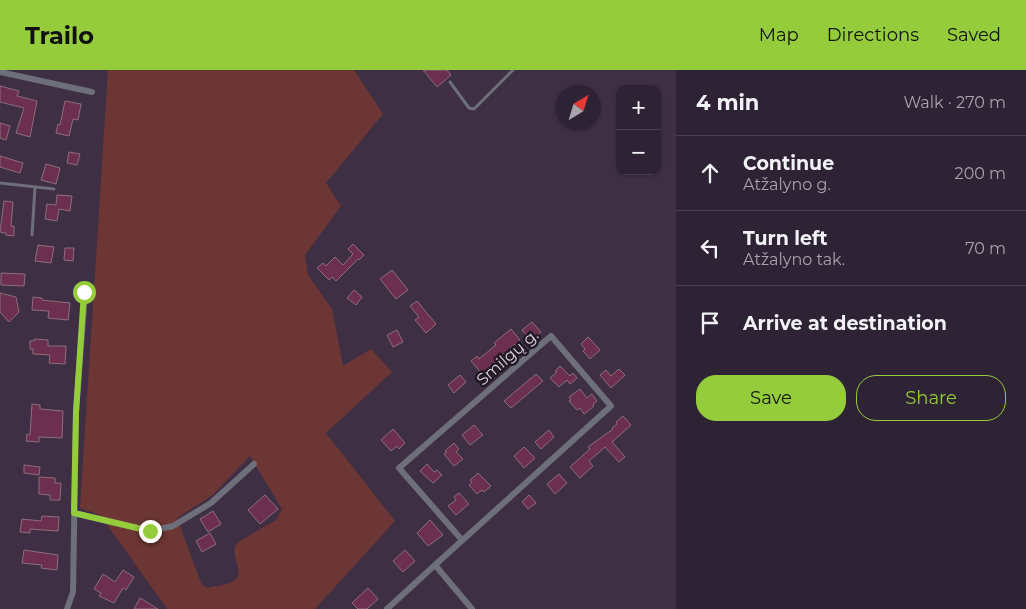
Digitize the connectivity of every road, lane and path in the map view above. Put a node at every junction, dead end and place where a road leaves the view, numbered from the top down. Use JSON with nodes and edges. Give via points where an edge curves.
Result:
{"nodes":[{"id":1,"x":514,"y":70,"type":"edge"},
{"id":2,"x":0,"y":72,"type":"edge"},
{"id":3,"x":450,"y":82,"type":"dead end"},
{"id":4,"x":92,"y":92,"type":"dead end"},
{"id":5,"x":0,"y":183,"type":"edge"},
{"id":6,"x":35,"y":187,"type":"junction"},
{"id":7,"x":54,"y":189,"type":"dead end"},
{"id":8,"x":32,"y":235,"type":"dead end"},
{"id":9,"x":84,"y":292,"type":"dead end"},
{"id":10,"x":254,"y":464,"type":"dead end"},
{"id":11,"x":74,"y":513,"type":"junction"},
{"id":12,"x":462,"y":540,"type":"junction"},
{"id":13,"x":435,"y":565,"type":"junction"},
{"id":14,"x":68,"y":609,"type":"edge"},
{"id":15,"x":387,"y":609,"type":"edge"},
{"id":16,"x":472,"y":609,"type":"edge"}],
"edges":[{"from":1,"to":3,"type":"lane","via":[[474,109],[469,108]]},
{"from":2,"to":4,"type":"street"},
{"from":5,"to":6,"type":"lane"},
{"from":6,"to":7,"type":"lane"},
{"from":6,"to":8,"type":"lane"},
{"from":9,"to":11,"type":"street","via":[[76,412]]},
{"from":10,"to":11,"type":"street","via":[[210,503],[173,526],[150,531]]},
{"from":11,"to":14,"type":"street","via":[[73,592]]},
{"from":12,"to":12,"type":"street","name":"Smilgų g.","via":[[611,406],[551,336],[399,468]]},
{"from":12,"to":13,"type":"street","name":"Smilgų g."},
{"from":13,"to":15,"type":"street","name":"Smilgų g."},
{"from":13,"to":16,"type":"street"}]}
